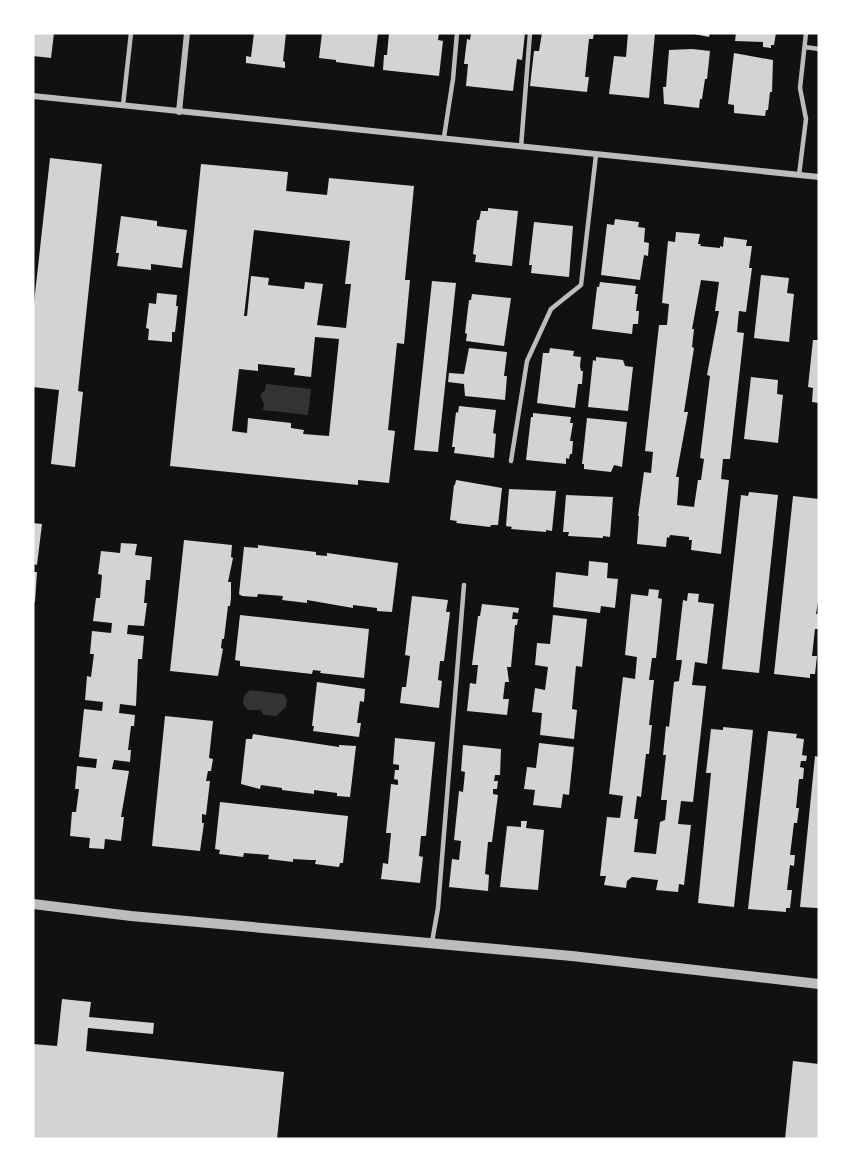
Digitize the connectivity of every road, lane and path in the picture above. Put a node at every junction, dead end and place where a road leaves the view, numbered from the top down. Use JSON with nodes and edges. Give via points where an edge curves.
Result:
{"nodes":[{"id":1,"x":131,"y":33,"type":"edge"},
{"id":2,"x":187,"y":33,"type":"edge"},
{"id":3,"x":457,"y":33,"type":"edge"},
{"id":4,"x":530,"y":33,"type":"edge"},
{"id":5,"x":806,"y":33,"type":"edge"},
{"id":6,"x":805,"y":47,"type":"junction"},
{"id":7,"x":819,"y":49,"type":"edge"},
{"id":8,"x":33,"y":96,"type":"edge"},
{"id":9,"x":123,"y":105,"type":"junction"},
{"id":10,"x":178,"y":112,"type":"junction"},
{"id":11,"x":444,"y":137,"type":"junction"},
{"id":12,"x":521,"y":148,"type":"junction"},
{"id":13,"x":596,"y":155,"type":"junction"},
{"id":14,"x":800,"y":175,"type":"junction"},
{"id":15,"x":819,"y":177,"type":"edge"},
{"id":16,"x":511,"y":461,"type":"dead end"},
{"id":17,"x":464,"y":585,"type":"dead end"},
{"id":18,"x":33,"y":904,"type":"edge"},
{"id":19,"x":431,"y":945,"type":"junction"},
{"id":20,"x":819,"y":984,"type":"edge"}],
"edges":[{"from":1,"to":9,"type":"lane"},
{"from":2,"to":10,"type":"street"},
{"from":3,"to":11,"type":"lane"},
{"from":4,"to":12,"type":"lane"},
{"from":5,"to":6,"type":"lane"},
{"from":6,"to":7,"type":"lane"},
{"from":6,"to":14,"type":"lane","via":[[800,88],[806,119]]},
{"from":8,"to":9,"type":"street"},
{"from":9,"to":10,"type":"street"},
{"from":10,"to":11,"type":"street"},
{"from":11,"to":12,"type":"street"},
{"from":12,"to":13,"type":"street"},
{"from":13,"to":14,"type":"street"},
{"from":13,"to":16,"type":"lane","via":[[581,285],[551,309],[527,361]]},
{"from":14,"to":15,"type":"street"},
{"from":17,"to":19,"type":"lane","via":[[438,908]]},
{"from":18,"to":19,"type":"street"},
{"from":19,"to":20,"type":"street","via":[[572,956]]}]}
